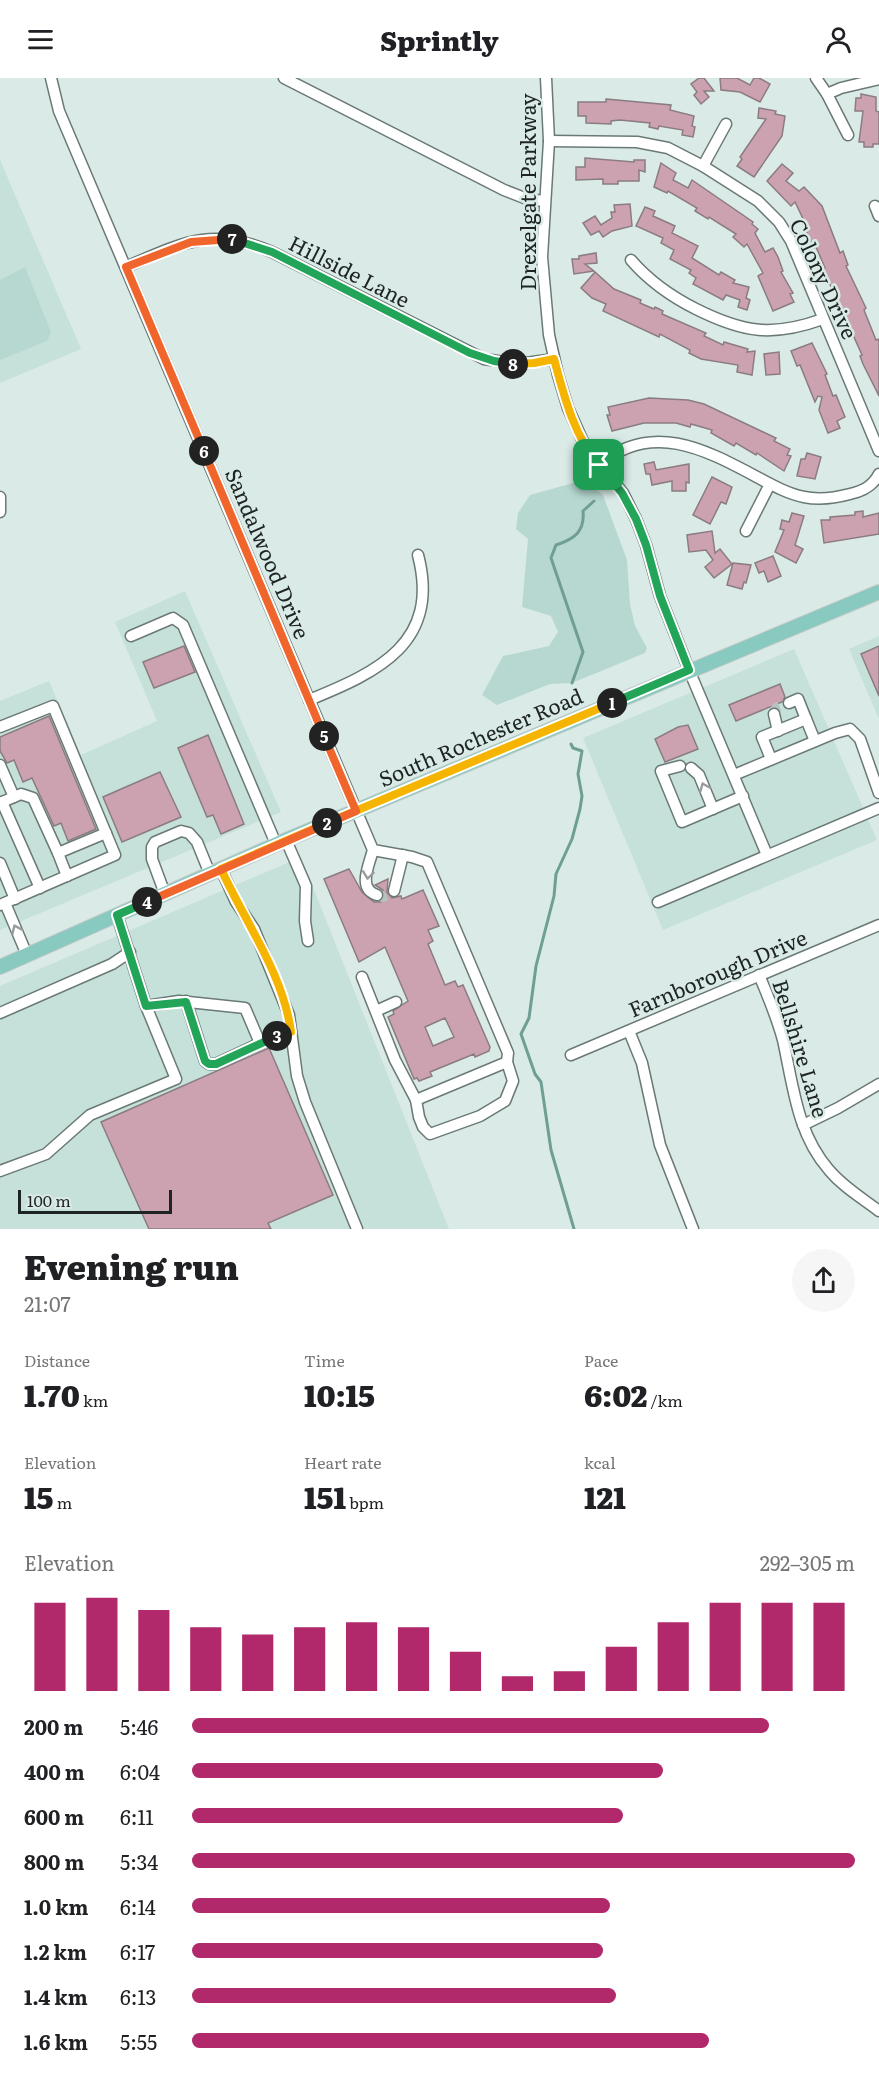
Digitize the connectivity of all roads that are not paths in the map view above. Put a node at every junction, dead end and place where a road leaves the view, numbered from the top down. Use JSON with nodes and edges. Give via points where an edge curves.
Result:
{"nodes":[{"id":1,"x":51,"y":78,"type":"edge"},
{"id":2,"x":284,"y":78,"type":"edge"},
{"id":3,"x":546,"y":78,"type":"edge"},
{"id":4,"x":816,"y":78,"type":"edge"},
{"id":5,"x":879,"y":79,"type":"edge"},
{"id":6,"x":827,"y":94,"type":"junction"},
{"id":7,"x":726,"y":124,"type":"dead end"},
{"id":8,"x":848,"y":135,"type":"dead end"},
{"id":9,"x":549,"y":141,"type":"junction"},
{"id":10,"x":703,"y":166,"type":"junction"},
{"id":11,"x":544,"y":201,"type":"junction"},
{"id":12,"x":631,"y":260,"type":"dead end"},
{"id":13,"x":126,"y":267,"type":"junction"},
{"id":14,"x":824,"y":319,"type":"junction"},
{"id":15,"x":554,"y":359,"type":"junction"},
{"id":16,"x":879,"y":451,"type":"edge"},
{"id":17,"x":599,"y":465,"type":"junction"},
{"id":18,"x":879,"y":474,"type":"edge"},
{"id":19,"x":770,"y":484,"type":"junction"},
{"id":20,"x":0,"y":497,"type":"edge"},
{"id":21,"x":0,"y":512,"type":"edge"},
{"id":22,"x":746,"y":531,"type":"dead end"},
{"id":23,"x":418,"y":555,"type":"dead end"},
{"id":24,"x":879,"y":592,"type":"edge"},
{"id":25,"x":131,"y":636,"type":"dead end"},
{"id":26,"x":689,"y":670,"type":"junction"},
{"id":27,"x":309,"y":700,"type":"junction"},
{"id":28,"x":789,"y":702,"type":"dead end"},
{"id":29,"x":774,"y":714,"type":"dead end"},
{"id":30,"x":806,"y":719,"type":"junction"},
{"id":31,"x":0,"y":727,"type":"edge"},
{"id":32,"x":778,"y":731,"type":"junction"},
{"id":33,"x":815,"y":741,"type":"junction"},
{"id":34,"x":771,"y":759,"type":"junction"},
{"id":35,"x":0,"y":765,"type":"edge"},
{"id":36,"x":734,"y":775,"type":"junction"},
{"id":37,"x":879,"y":793,"type":"edge"},
{"id":38,"x":742,"y":796,"type":"junction"},
{"id":39,"x":14,"y":797,"type":"junction"},
{"id":40,"x":1,"y":803,"type":"edge"},
{"id":41,"x":879,"y":808,"type":"edge"},
{"id":42,"x":713,"y":809,"type":"junction"},
{"id":43,"x":356,"y":811,"type":"junction"},
{"id":44,"x":106,"y":833,"type":"junction"},
{"id":45,"x":281,"y":842,"type":"junction"},
{"id":46,"x":373,"y":850,"type":"junction"},
{"id":47,"x":58,"y":853,"type":"junction"},
{"id":48,"x":403,"y":855,"type":"junction"},
{"id":49,"x":767,"y":855,"type":"junction"},
{"id":50,"x":0,"y":863,"type":"edge"},
{"id":51,"x":216,"y":871,"type":"junction"},
{"id":52,"x":67,"y":876,"type":"junction"},
{"id":53,"x":40,"y":888,"type":"junction"},
{"id":54,"x":394,"y":891,"type":"dead end"},
{"id":55,"x":165,"y":894,"type":"junction"},
{"id":56,"x":377,"y":895,"type":"dead end"},
{"id":57,"x":658,"y":902,"type":"dead end"},
{"id":58,"x":6,"y":903,"type":"edge"},
{"id":59,"x":117,"y":915,"type":"junction"},
{"id":60,"x":879,"y":925,"type":"edge"},
{"id":61,"x":308,"y":941,"type":"dead end"},
{"id":62,"x":130,"y":952,"type":"junction"},
{"id":63,"x":27,"y":955,"type":"junction"},
{"id":64,"x":0,"y":967,"type":"edge"},
{"id":65,"x":759,"y":975,"type":"junction"},
{"id":66,"x":362,"y":977,"type":"dead end"},
{"id":67,"x":186,"y":1002,"type":"junction"},
{"id":68,"x":396,"y":1002,"type":"dead end"},
{"id":69,"x":146,"y":1006,"type":"junction"},
{"id":70,"x":376,"y":1011,"type":"junction"},
{"id":71,"x":0,"y":1013,"type":"edge"},
{"id":72,"x":629,"y":1031,"type":"junction"},
{"id":73,"x":291,"y":1032,"type":"junction"},
{"id":74,"x":260,"y":1043,"type":"junction"},
{"id":75,"x":571,"y":1055,"type":"dead end"},
{"id":76,"x":507,"y":1062,"type":"junction"},
{"id":77,"x":879,"y":1084,"type":"edge"},
{"id":78,"x":416,"y":1100,"type":"junction"},
{"id":79,"x":803,"y":1125,"type":"junction"},
{"id":80,"x":0,"y":1172,"type":"edge"},
{"id":81,"x":879,"y":1211,"type":"edge"},
{"id":82,"x":357,"y":1229,"type":"edge"},
{"id":83,"x":693,"y":1229,"type":"edge"}],
"edges":[{"from":1,"to":13,"type":"street","name":"Sandalwood Drive","via":[[59,111]]},
{"from":2,"to":11,"type":"street","via":[[504,190]]},
{"from":3,"to":9,"type":"street","name":"Drexelgate Parkway"},
{"from":4,"to":6,"type":"street"},
{"from":5,"to":6,"type":"street"},
{"from":6,"to":8,"type":"street"},
{"from":7,"to":10,"type":"street"},
{"from":9,"to":10,"type":"street","name":"Colony Drive","via":[[650,143]]},
{"from":9,"to":11,"type":"street","name":"Drexelgate Parkway"},
{"from":10,"to":14,"type":"street","name":"Colony Drive","via":[[758,201],[779,222]]},
{"from":11,"to":15,"type":"street","name":"Drexelgate Parkway","via":[[543,283]]},
{"from":12,"to":14,"type":"street","via":[[668,294],[741,329],[787,330]]},
{"from":13,"to":15,"type":"street","name":"Hillside Lane","via":[[191,242],[240,240],[272,252],[484,359],[519,364]]},
{"from":13,"to":27,"type":"street","name":"Sandalwood Drive"},
{"from":14,"to":16,"type":"street","name":"Colony Drive"},
{"from":15,"to":17,"type":"street","name":"Drexelgate Parkway","via":[[577,430]]},
{"from":17,"to":19,"type":"street","via":[[631,446],[671,442],[709,452]]},
{"from":17,"to":26,"type":"street","name":"Drexelgate Parkway","via":[[622,493],[636,519]]},
{"from":18,"to":19,"type":"street","via":[[866,489],[835,497],[805,497]]},
{"from":19,"to":22,"type":"street"},
{"from":20,"to":21,"type":"street"},
{"from":23,"to":27,"type":"street","via":[[423,600],[402,646],[364,677]]},
{"from":24,"to":26,"type":"main road","name":"South Rochester Road"},
{"from":25,"to":45,"type":"street","via":[[173,618],[183,625]]},
{"from":26,"to":36,"type":"street","name":"Drexelgate Parkway"},
{"from":26,"to":43,"type":"main road","name":"South Rochester Road"},
{"from":27,"to":43,"type":"street","name":"Sandalwood Drive"},
{"from":28,"to":30,"type":"street","via":[[798,699]]},
{"from":29,"to":32,"type":"street"},
{"from":30,"to":32,"type":"street"},
{"from":30,"to":33,"type":"street"},
{"from":31,"to":44,"type":"street","via":[[53,706]]},
{"from":32,"to":34,"type":"street","via":[[762,737]]},
{"from":33,"to":34,"type":"street"},
{"from":33,"to":37,"type":"street","via":[[844,729],[855,732]]},
{"from":34,"to":36,"type":"street"},
{"from":35,"to":39,"type":"street"},
{"from":36,"to":38,"type":"street","name":"Drexelgate Parkway"},
{"from":38,"to":42,"type":"street"},
{"from":38,"to":49,"type":"street","name":"Drexelgate Parkway"},
{"from":39,"to":40,"type":"street"},
{"from":39,"to":47,"type":"street","via":[[21,794],[33,798]]},
{"from":40,"to":53,"type":"street"},
{"from":41,"to":49,"type":"street"},
{"from":42,"to":42,"type":"street","one_way":true,"via":[[699,775],[686,767],[661,771],[682,822]]},
{"from":43,"to":45,"type":"main road","name":"South Rochester Road"},
{"from":43,"to":46,"type":"street","name":"Sandalwood Drive"},
{"from":44,"to":47,"type":"street"},
{"from":44,"to":52,"type":"street","via":[[115,855]]},
{"from":45,"to":51,"type":"main road","name":"South Rochester Road"},
{"from":45,"to":61,"type":"street","via":[[306,886]]},
{"from":46,"to":48,"type":"street"},
{"from":46,"to":56,"type":"street","one_way":true,"via":[[365,881]]},
{"from":47,"to":52,"type":"street"},
{"from":48,"to":54,"type":"street"},
{"from":48,"to":76,"type":"street","via":[[427,862],[508,1053]]},
{"from":49,"to":57,"type":"street"},
{"from":50,"to":58,"type":"street"},
{"from":51,"to":55,"type":"main road","name":"South Rochester Road"},
{"from":51,"to":55,"type":"street","via":[[189,833],[181,831],[155,842],[152,859]]},
{"from":51,"to":73,"type":"street","via":[[258,939],[289,1015]]},
{"from":52,"to":53,"type":"street"},
{"from":53,"to":58,"type":"street"},
{"from":55,"to":59,"type":"main road","name":"South Rochester Road"},
{"from":63,"to":58,"type":"street","one_way":true},
{"from":59,"to":62,"type":"street"},
{"from":59,"to":63,"type":"main road","name":"South Rochester Road"},
{"from":60,"to":65,"type":"street","name":"Farnborough Drive"},
{"from":62,"to":69,"type":"street"},
{"from":62,"to":71,"type":"street","via":[[112,964]]},
{"from":63,"to":64,"type":"main road","name":"South Rochester Road"},
{"from":65,"to":72,"type":"street","name":"Farnborough Drive"},
{"from":65,"to":79,"type":"street","name":"Bellshire Lane","via":[[782,1038]]},
{"from":66,"to":70,"type":"street"},
{"from":67,"to":69,"type":"street"},
{"from":67,"to":74,"type":"street","via":[[245,1008]]},
{"from":67,"to":74,"type":"street","via":[[209,1064]]},
{"from":68,"to":70,"type":"street"},
{"from":69,"to":80,"type":"street","via":[[176,1079],[90,1115],[46,1154]]},
{"from":70,"to":78,"type":"street"},
{"from":72,"to":75,"type":"street","name":"Farnborough Drive"},
{"from":72,"to":83,"type":"street","via":[[642,1063],[660,1145]]},
{"from":73,"to":74,"type":"street"},
{"from":73,"to":82,"type":"street","via":[[305,1102]]},
{"from":76,"to":78,"type":"street"},
{"from":76,"to":78,"type":"street","via":[[513,1081],[510,1093],[500,1105],[480,1116],[430,1134],[423,1127]]},
{"from":77,"to":79,"type":"street"},
{"from":79,"to":81,"type":"street","name":"Bellshire Lane","via":[[826,1168],[843,1186]]}]}
